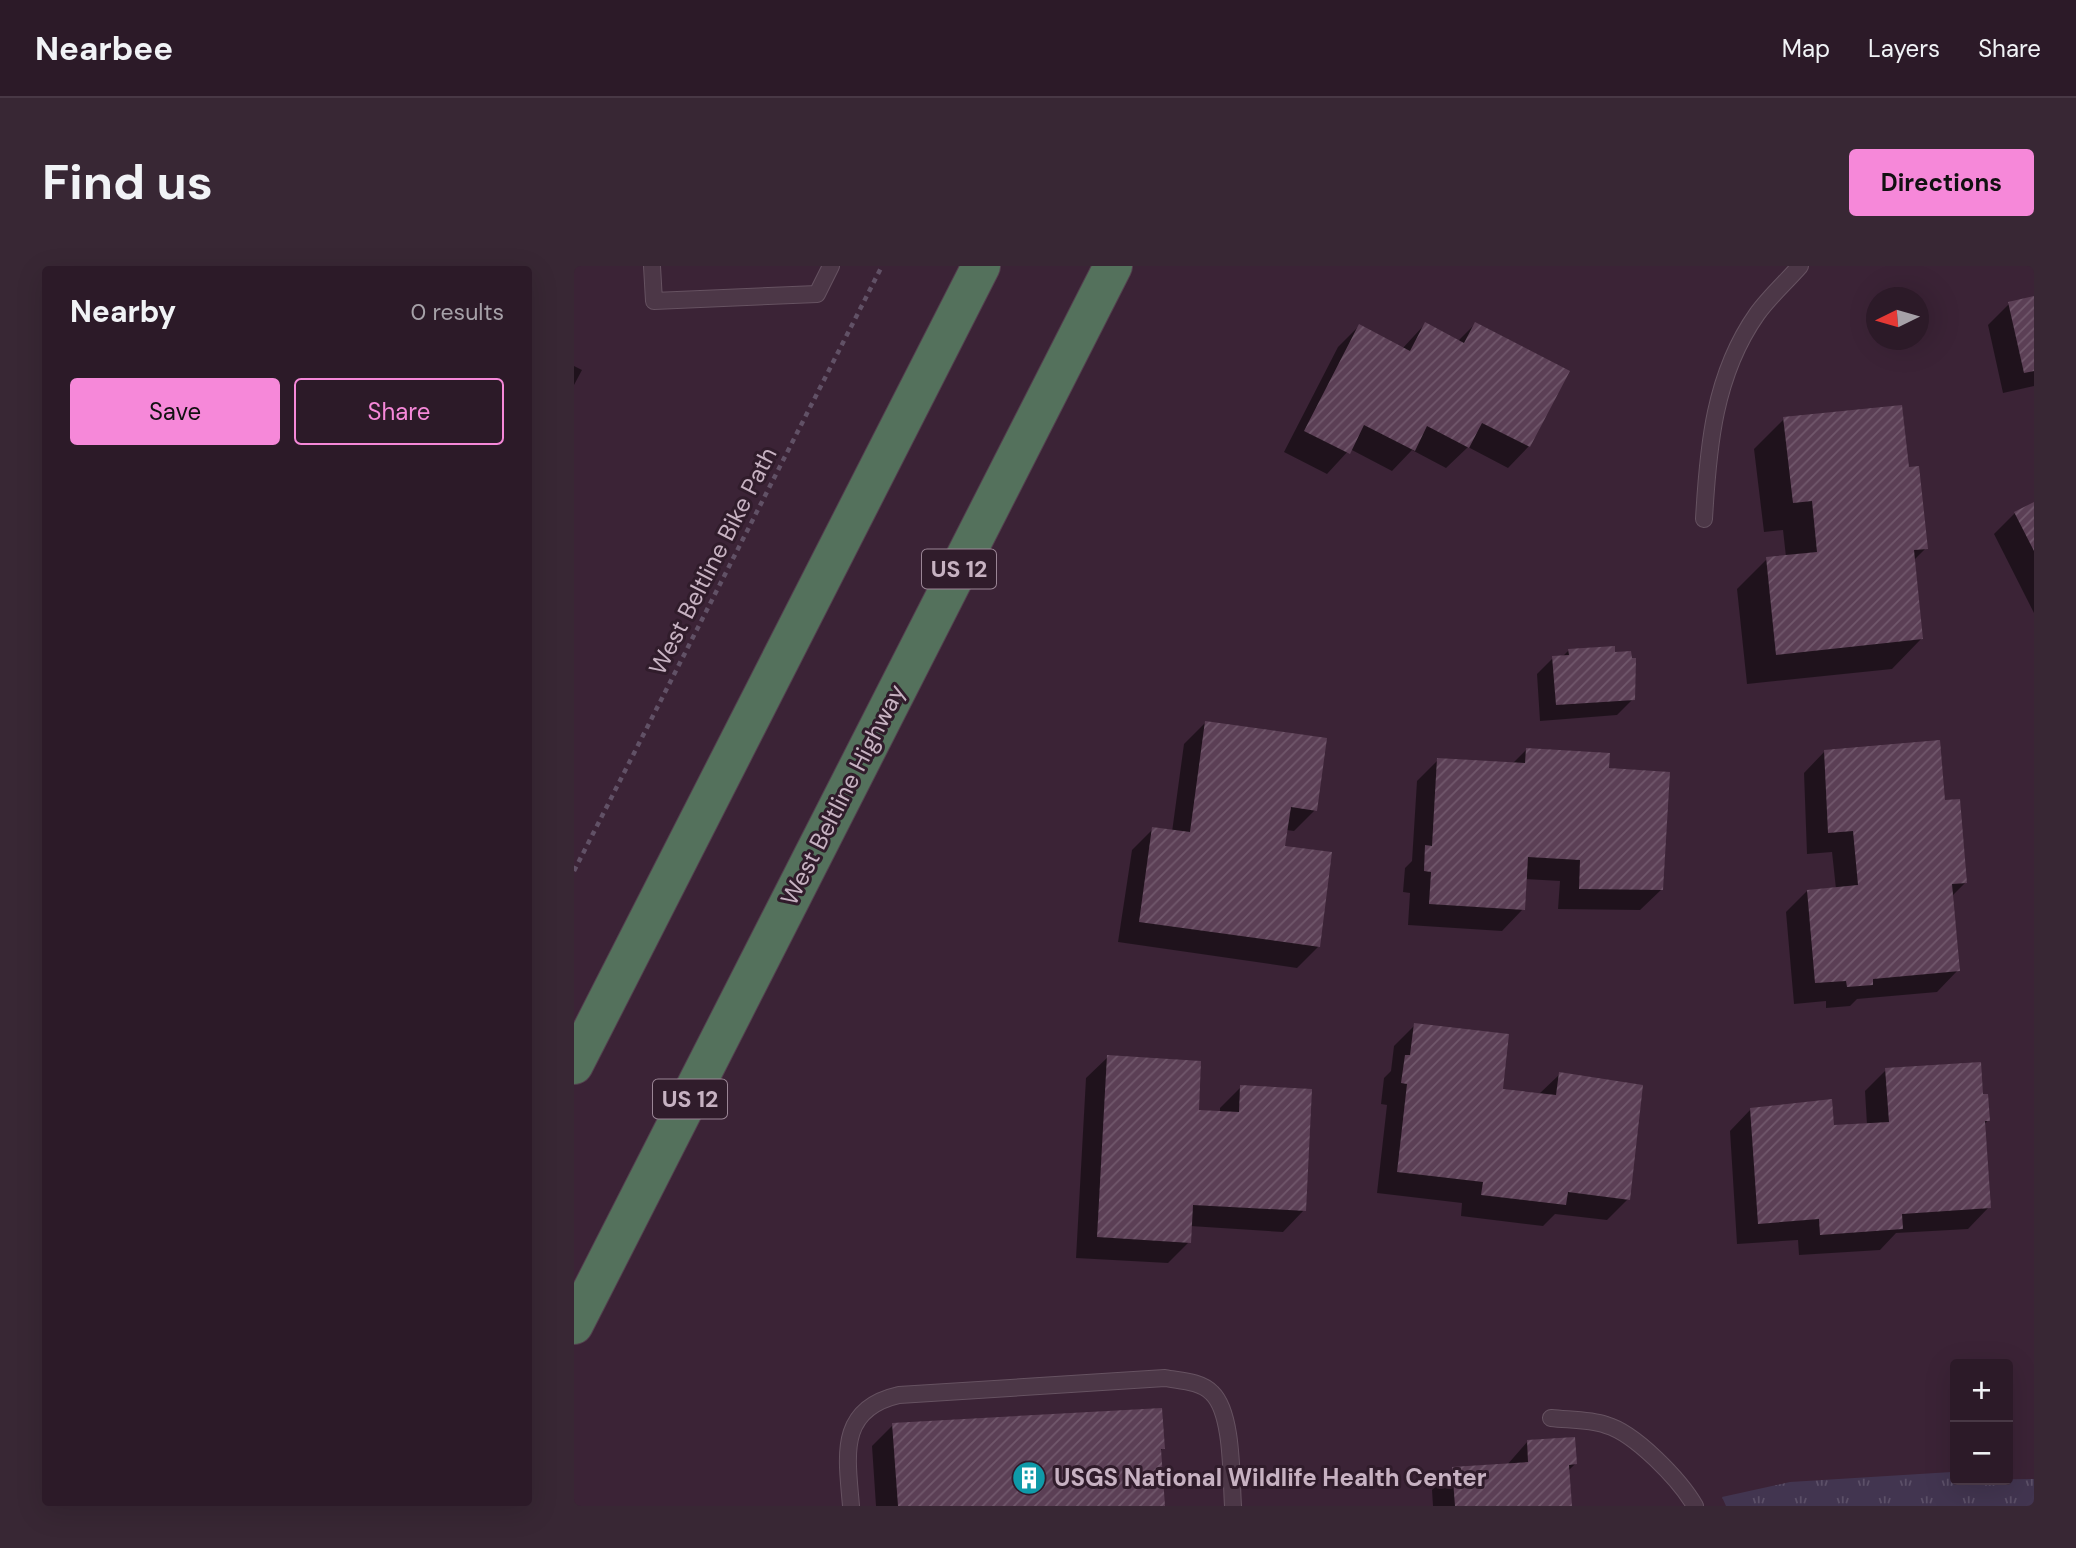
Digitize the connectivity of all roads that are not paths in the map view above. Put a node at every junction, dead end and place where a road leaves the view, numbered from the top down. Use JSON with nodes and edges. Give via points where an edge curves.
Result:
{"nodes":[{"id":1,"x":652,"y":266,"type":"edge"},
{"id":2,"x":831,"y":266,"type":"edge"},
{"id":3,"x":981,"y":266,"type":"edge"},
{"id":4,"x":1113,"y":266,"type":"edge"},
{"id":5,"x":1800,"y":266,"type":"edge"},
{"id":6,"x":1704,"y":519,"type":"dead end"},
{"id":7,"x":574,"y":1065,"type":"edge"},
{"id":8,"x":574,"y":1325,"type":"edge"},
{"id":9,"x":1551,"y":1418,"type":"dead end"},
{"id":10,"x":851,"y":1506,"type":"edge"},
{"id":11,"x":1233,"y":1506,"type":"edge"},
{"id":12,"x":1695,"y":1506,"type":"edge"}],
"edges":[{"from":1,"to":2,"type":"lane","via":[[654,301],[817,294]]},
{"from":3,"to":7,"type":"highway"},
{"from":4,"to":8,"type":"highway","name":"West Beltline Highway","number":"US 12"},
{"from":5,"to":6,"type":"lane","via":[[1758,313],[1727,368],[1708,442]]},
{"from":9,"to":12,"type":"lane","via":[[1608,1425],[1649,1453],[1684,1486]]},
{"from":10,"to":11,"type":"lane","via":[[847,1445],[855,1425],[881,1399],[1165,1378],[1197,1384],[1212,1393],[1222,1407]]}]}
